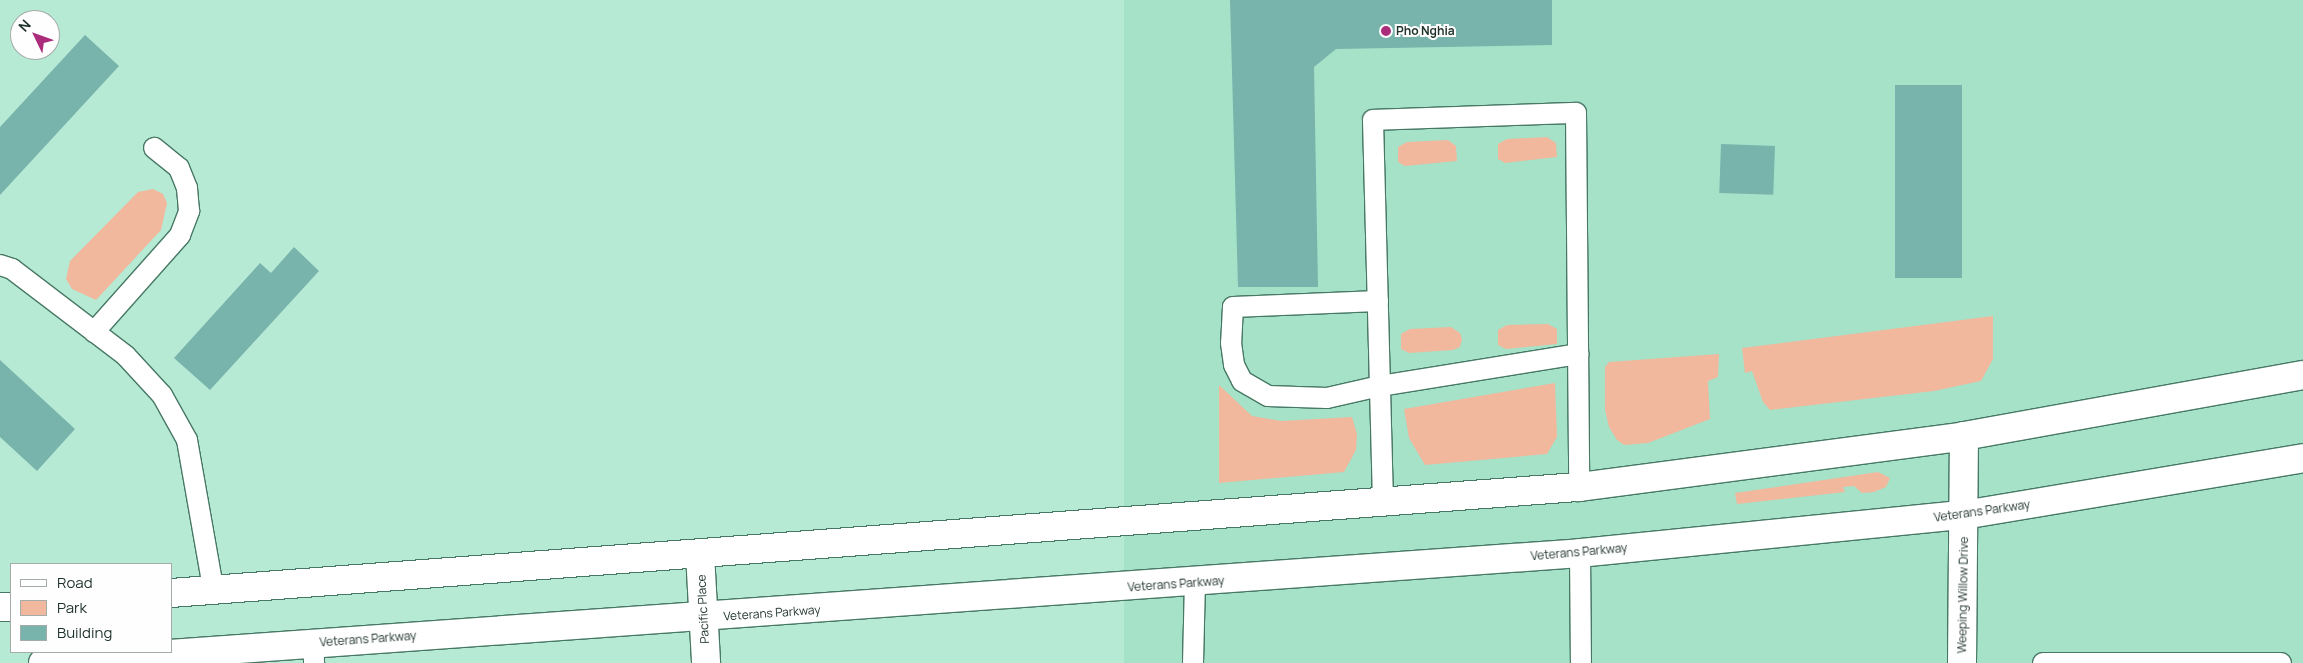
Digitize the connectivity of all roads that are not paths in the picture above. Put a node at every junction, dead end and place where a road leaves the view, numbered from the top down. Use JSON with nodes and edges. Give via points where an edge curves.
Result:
{"nodes":[{"id":1,"x":154,"y":148,"type":"dead end"},
{"id":2,"x":0,"y":265,"type":"edge"},
{"id":3,"x":1378,"y":301,"type":"junction"},
{"id":4,"x":94,"y":332,"type":"junction"},
{"id":5,"x":1578,"y":354,"type":"junction"},
{"id":6,"x":2303,"y":375,"type":"edge"},
{"id":7,"x":1380,"y":386,"type":"junction"},
{"id":8,"x":1964,"y":436,"type":"junction"},
{"id":9,"x":2303,"y":458,"type":"edge"},
{"id":10,"x":1579,"y":487,"type":"junction"},
{"id":11,"x":1383,"y":502,"type":"junction"},
{"id":12,"x":1964,"y":515,"type":"junction"},
{"id":13,"x":1580,"y":553,"type":"junction"},
{"id":14,"x":700,"y":554,"type":"junction"},
{"id":15,"x":1195,"y":582,"type":"junction"},
{"id":16,"x":213,"y":588,"type":"junction"},
{"id":17,"x":172,"y":592,"type":"edge"},
{"id":18,"x":703,"y":618,"type":"junction"},
{"id":19,"x":314,"y":652,"type":"edge"},
{"id":20,"x":73,"y":662,"type":"edge"},
{"id":21,"x":43,"y":663,"type":"edge"},
{"id":22,"x":706,"y":663,"type":"edge"},
{"id":23,"x":1193,"y":663,"type":"edge"},
{"id":24,"x":1581,"y":663,"type":"edge"},
{"id":25,"x":1962,"y":663,"type":"edge"},
{"id":26,"x":2043,"y":663,"type":"edge"},
{"id":27,"x":2281,"y":663,"type":"edge"}],
"edges":[{"from":1,"to":4,"type":"lane","via":[[180,168],[187,188],[189,211],[180,235]]},
{"from":2,"to":4,"type":"lane","via":[[12,269]]},
{"from":3,"to":5,"type":"lane","via":[[1373,120],[1576,113]]},
{"from":3,"to":7,"type":"lane"},
{"from":3,"to":7,"type":"lane","via":[[1233,307],[1230,343],[1234,365],[1242,381],[1268,396],[1327,398]]},
{"from":4,"to":16,"type":"lane","via":[[126,356],[162,395],[187,440]]},
{"from":5,"to":7,"type":"lane"},
{"from":5,"to":10,"type":"lane"},
{"from":6,"to":8,"type":"main road"},
{"from":7,"to":11,"type":"lane"},
{"from":8,"to":10,"type":"main road"},
{"from":8,"to":12,"type":"main road","name":"Weeping Willow Drive"},
{"from":9,"to":12,"type":"main road","name":"Veterans Parkway"},
{"from":10,"to":11,"type":"main road"},
{"from":11,"to":14,"type":"main road"},
{"from":12,"to":13,"type":"main road","name":"Veterans Parkway"},
{"from":12,"to":25,"type":"main road","name":"Weeping Willow Drive"},
{"from":13,"to":15,"type":"main road","name":"Veterans Parkway"},
{"from":13,"to":24,"type":"lane"},
{"from":14,"to":16,"type":"main road"},
{"from":14,"to":18,"type":"main road","name":"Pacific Place"},
{"from":15,"to":18,"type":"main road","name":"Veterans Parkway"},
{"from":15,"to":23,"type":"lane"},
{"from":16,"to":17,"type":"main road"},
{"from":18,"to":19,"type":"main road","name":"Veterans Parkway"},
{"from":18,"to":22,"type":"main road","name":"Pacific Place"},
{"from":19,"to":20,"type":"main road","name":"Veterans Parkway"},
{"from":20,"to":21,"type":"main road","name":"Veterans Parkway"},
{"from":26,"to":27,"type":"lane"}]}
